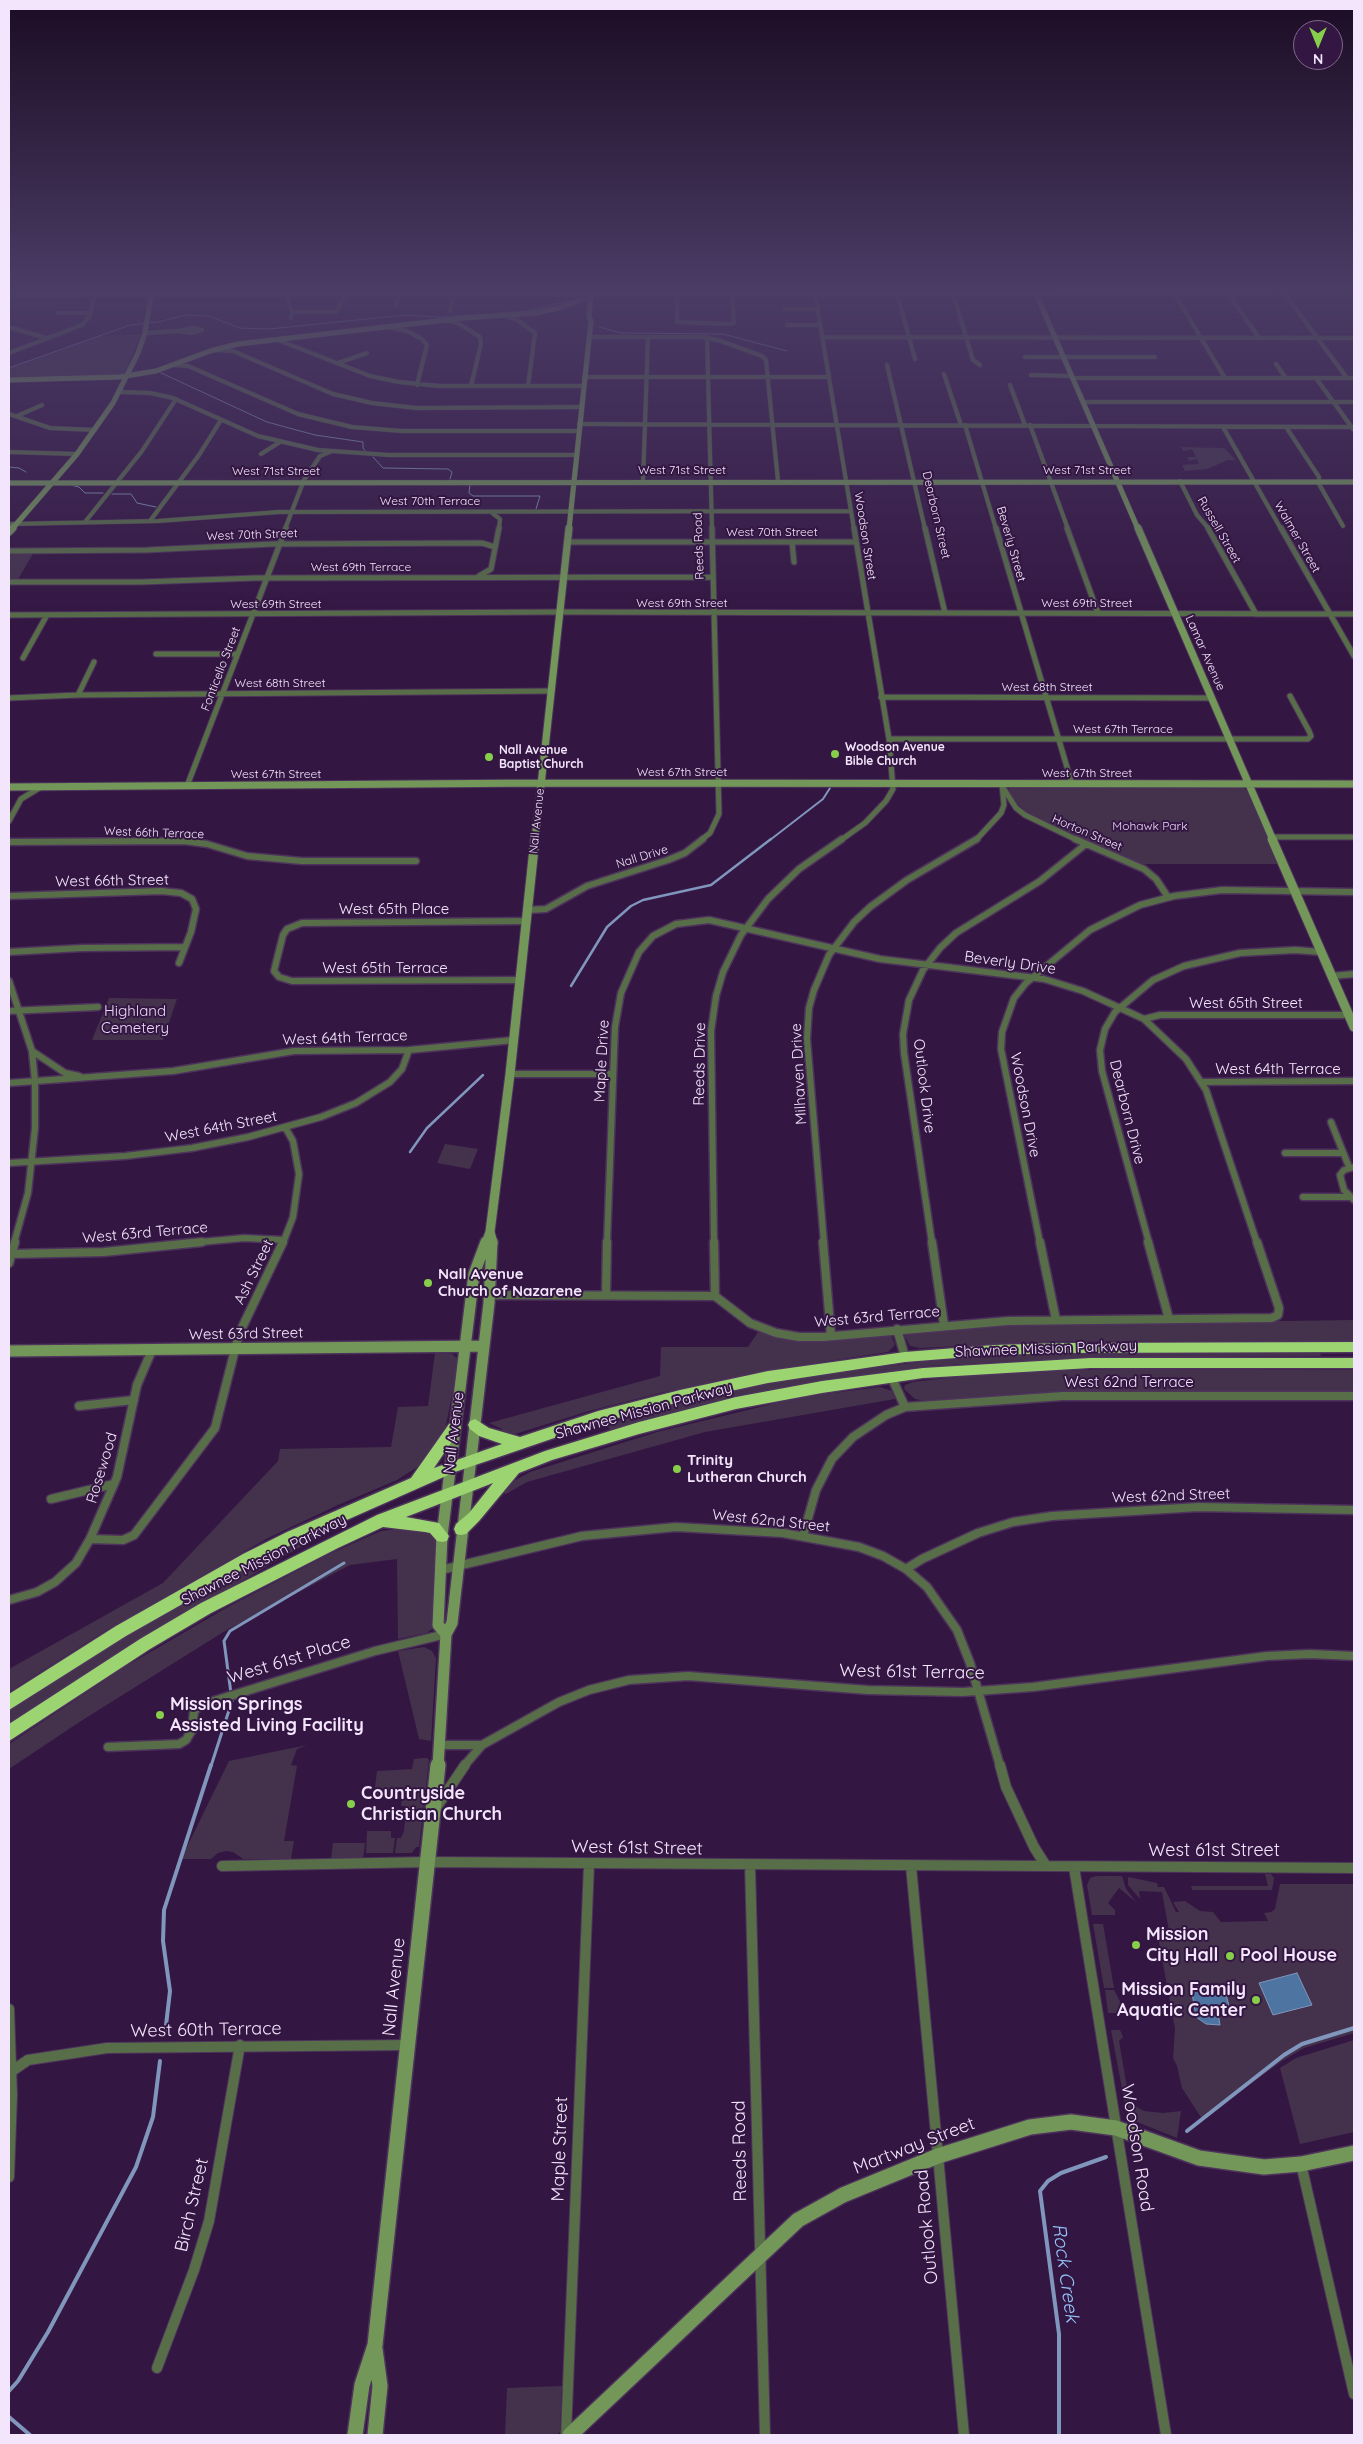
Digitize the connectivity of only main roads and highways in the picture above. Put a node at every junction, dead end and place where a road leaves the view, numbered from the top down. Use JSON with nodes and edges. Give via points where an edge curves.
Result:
{"nodes":[{"id":1,"x":113,"y":402,"type":"edge"},
{"id":2,"x":582,"y":402,"type":"edge"},
{"id":3,"x":1083,"y":402,"type":"edge"},
{"id":4,"x":574,"y":481,"type":"junction"},
{"id":5,"x":1118,"y":481,"type":"junction"},
{"id":6,"x":1354,"y":482,"type":"edge"},
{"id":7,"x":9,"y":483,"type":"edge"},
{"id":8,"x":52,"y":483,"type":"junction"},
{"id":9,"x":9,"y":532,"type":"edge"},
{"id":10,"x":542,"y":783,"type":"junction"},
{"id":11,"x":1250,"y":784,"type":"junction"},
{"id":12,"x":1354,"y":784,"type":"edge"},
{"id":13,"x":11,"y":787,"type":"edge"},
{"id":14,"x":1354,"y":1027,"type":"edge"},
{"id":15,"x":490,"y":1232,"type":"junction"},
{"id":16,"x":483,"y":1346,"type":"junction"},
{"id":17,"x":466,"y":1347,"type":"junction"},
{"id":18,"x":1354,"y":1347,"type":"edge"},
{"id":19,"x":9,"y":1351,"type":"edge"},
{"id":20,"x":1354,"y":1363,"type":"edge"},
{"id":21,"x":475,"y":1425,"type":"junction"},
{"id":22,"x":454,"y":1428,"type":"junction"},
{"id":23,"x":519,"y":1443,"type":"junction"},
{"id":24,"x":471,"y":1459,"type":"junction"},
{"id":25,"x":450,"y":1467,"type":"junction"},
{"id":26,"x":514,"y":1469,"type":"junction"},
{"id":27,"x":417,"y":1480,"type":"junction"},
{"id":28,"x":467,"y":1486,"type":"junction"},
{"id":29,"x":448,"y":1494,"type":"junction"},
{"id":30,"x":382,"y":1520,"type":"junction"},
{"id":31,"x":461,"y":1529,"type":"junction"},
{"id":32,"x":442,"y":1536,"type":"junction"},
{"id":33,"x":446,"y":1634,"type":"junction"},
{"id":34,"x":9,"y":1703,"type":"edge"},
{"id":35,"x":9,"y":1733,"type":"edge"},
{"id":36,"x":1354,"y":2153,"type":"edge"},
{"id":37,"x":375,"y":2344,"type":"junction"},
{"id":38,"x":355,"y":2435,"type":"edge"},
{"id":39,"x":375,"y":2435,"type":"edge"},
{"id":40,"x":570,"y":2435,"type":"edge"}],
"edges":[{"from":1,"to":8,"type":"main road"},
{"from":2,"to":4,"type":"main road","name":"Nall Avenue"},
{"from":3,"to":5,"type":"main road","name":"Lamar Avenue"},
{"from":4,"to":5,"type":"main road","name":"West 71st Street"},
{"from":4,"to":8,"type":"main road","name":"West 71st Street"},
{"from":4,"to":10,"type":"main road","name":"Nall Avenue"},
{"from":5,"to":6,"type":"main road","name":"West 71st Street"},
{"from":5,"to":11,"type":"main road","name":"Lamar Avenue"},
{"from":7,"to":8,"type":"main road","name":"West 71st Street"},
{"from":8,"to":9,"type":"main road"},
{"from":10,"to":11,"type":"main road","name":"West 67th Street"},
{"from":10,"to":13,"type":"main road","name":"West 67th Street"},
{"from":10,"to":15,"type":"main road","name":"Nall Avenue"},
{"from":11,"to":12,"type":"main road","name":"West 67th Street"},
{"from":11,"to":14,"type":"main road","name":"Lamar Avenue"},
{"from":15,"to":16,"type":"main road","name":"Nall Avenue","via":[[493,1245]]},
{"from":15,"to":17,"type":"main road","name":"Nall Avenue","via":[[474,1274]]},
{"from":16,"to":17,"type":"main road","name":"West 63rd Street"},
{"from":16,"to":21,"type":"main road","name":"Nall Avenue"},
{"from":17,"to":19,"type":"main road","name":"West 63rd Street"},
{"from":17,"to":22,"type":"main road","name":"Nall Avenue"},
{"from":18,"to":23,"type":"highway","name":"Shawnee Mission Parkway","via":[[1063,1348],[905,1357],[717,1388],[598,1417]]},
{"from":20,"to":26,"type":"highway","name":"Shawnee Mission Parkway","via":[[1080,1363],[892,1376],[711,1408],[595,1441]]},
{"from":21,"to":23,"type":"highway","via":[[484,1432]]},
{"from":21,"to":24,"type":"main road","name":"Nall Avenue"},
{"from":22,"to":25,"type":"main road","name":"Nall Avenue"},
{"from":22,"to":27,"type":"highway"},
{"from":23,"to":24,"type":"highway","name":"Shawnee Mission Parkway"},
{"from":24,"to":25,"type":"highway","name":"Shawnee Mission Parkway"},
{"from":24,"to":28,"type":"main road","name":"Nall Avenue"},
{"from":25,"to":27,"type":"highway","name":"Shawnee Mission Parkway"},
{"from":25,"to":29,"type":"main road","name":"Nall Avenue"},
{"from":26,"to":28,"type":"highway","name":"Shawnee Mission Parkway"},
{"from":26,"to":31,"type":"highway"},
{"from":27,"to":34,"type":"highway","name":"Shawnee Mission Parkway","via":[[248,1559],[121,1631]]},
{"from":28,"to":29,"type":"highway","name":"Shawnee Mission Parkway"},
{"from":28,"to":31,"type":"main road","name":"Nall Avenue"},
{"from":29,"to":30,"type":"highway","name":"Shawnee Mission Parkway"},
{"from":29,"to":32,"type":"main road","name":"Nall Avenue"},
{"from":30,"to":32,"type":"highway","via":[[434,1528]]},
{"from":30,"to":35,"type":"highway","name":"Shawnee Mission Parkway","via":[[206,1608],[84,1682]]},
{"from":31,"to":33,"type":"main road","name":"Nall Avenue","via":[[452,1623]]},
{"from":32,"to":33,"type":"main road","name":"Nall Avenue","via":[[438,1625]]},
{"from":33,"to":37,"type":"main road","name":"Nall Avenue","via":[[440,1744]]},
{"from":36,"to":40,"type":"main road","name":"Martway Street","via":[[1301,2164],[1264,2167],[1199,2158],[1116,2128],[1071,2122],[1030,2127],[938,2156],[850,2192],[798,2220]]},
{"from":37,"to":38,"type":"main road","name":"Nall Avenue","via":[[362,2384]]},
{"from":37,"to":39,"type":"main road","name":"Nall Avenue","via":[[380,2386]]}]}
